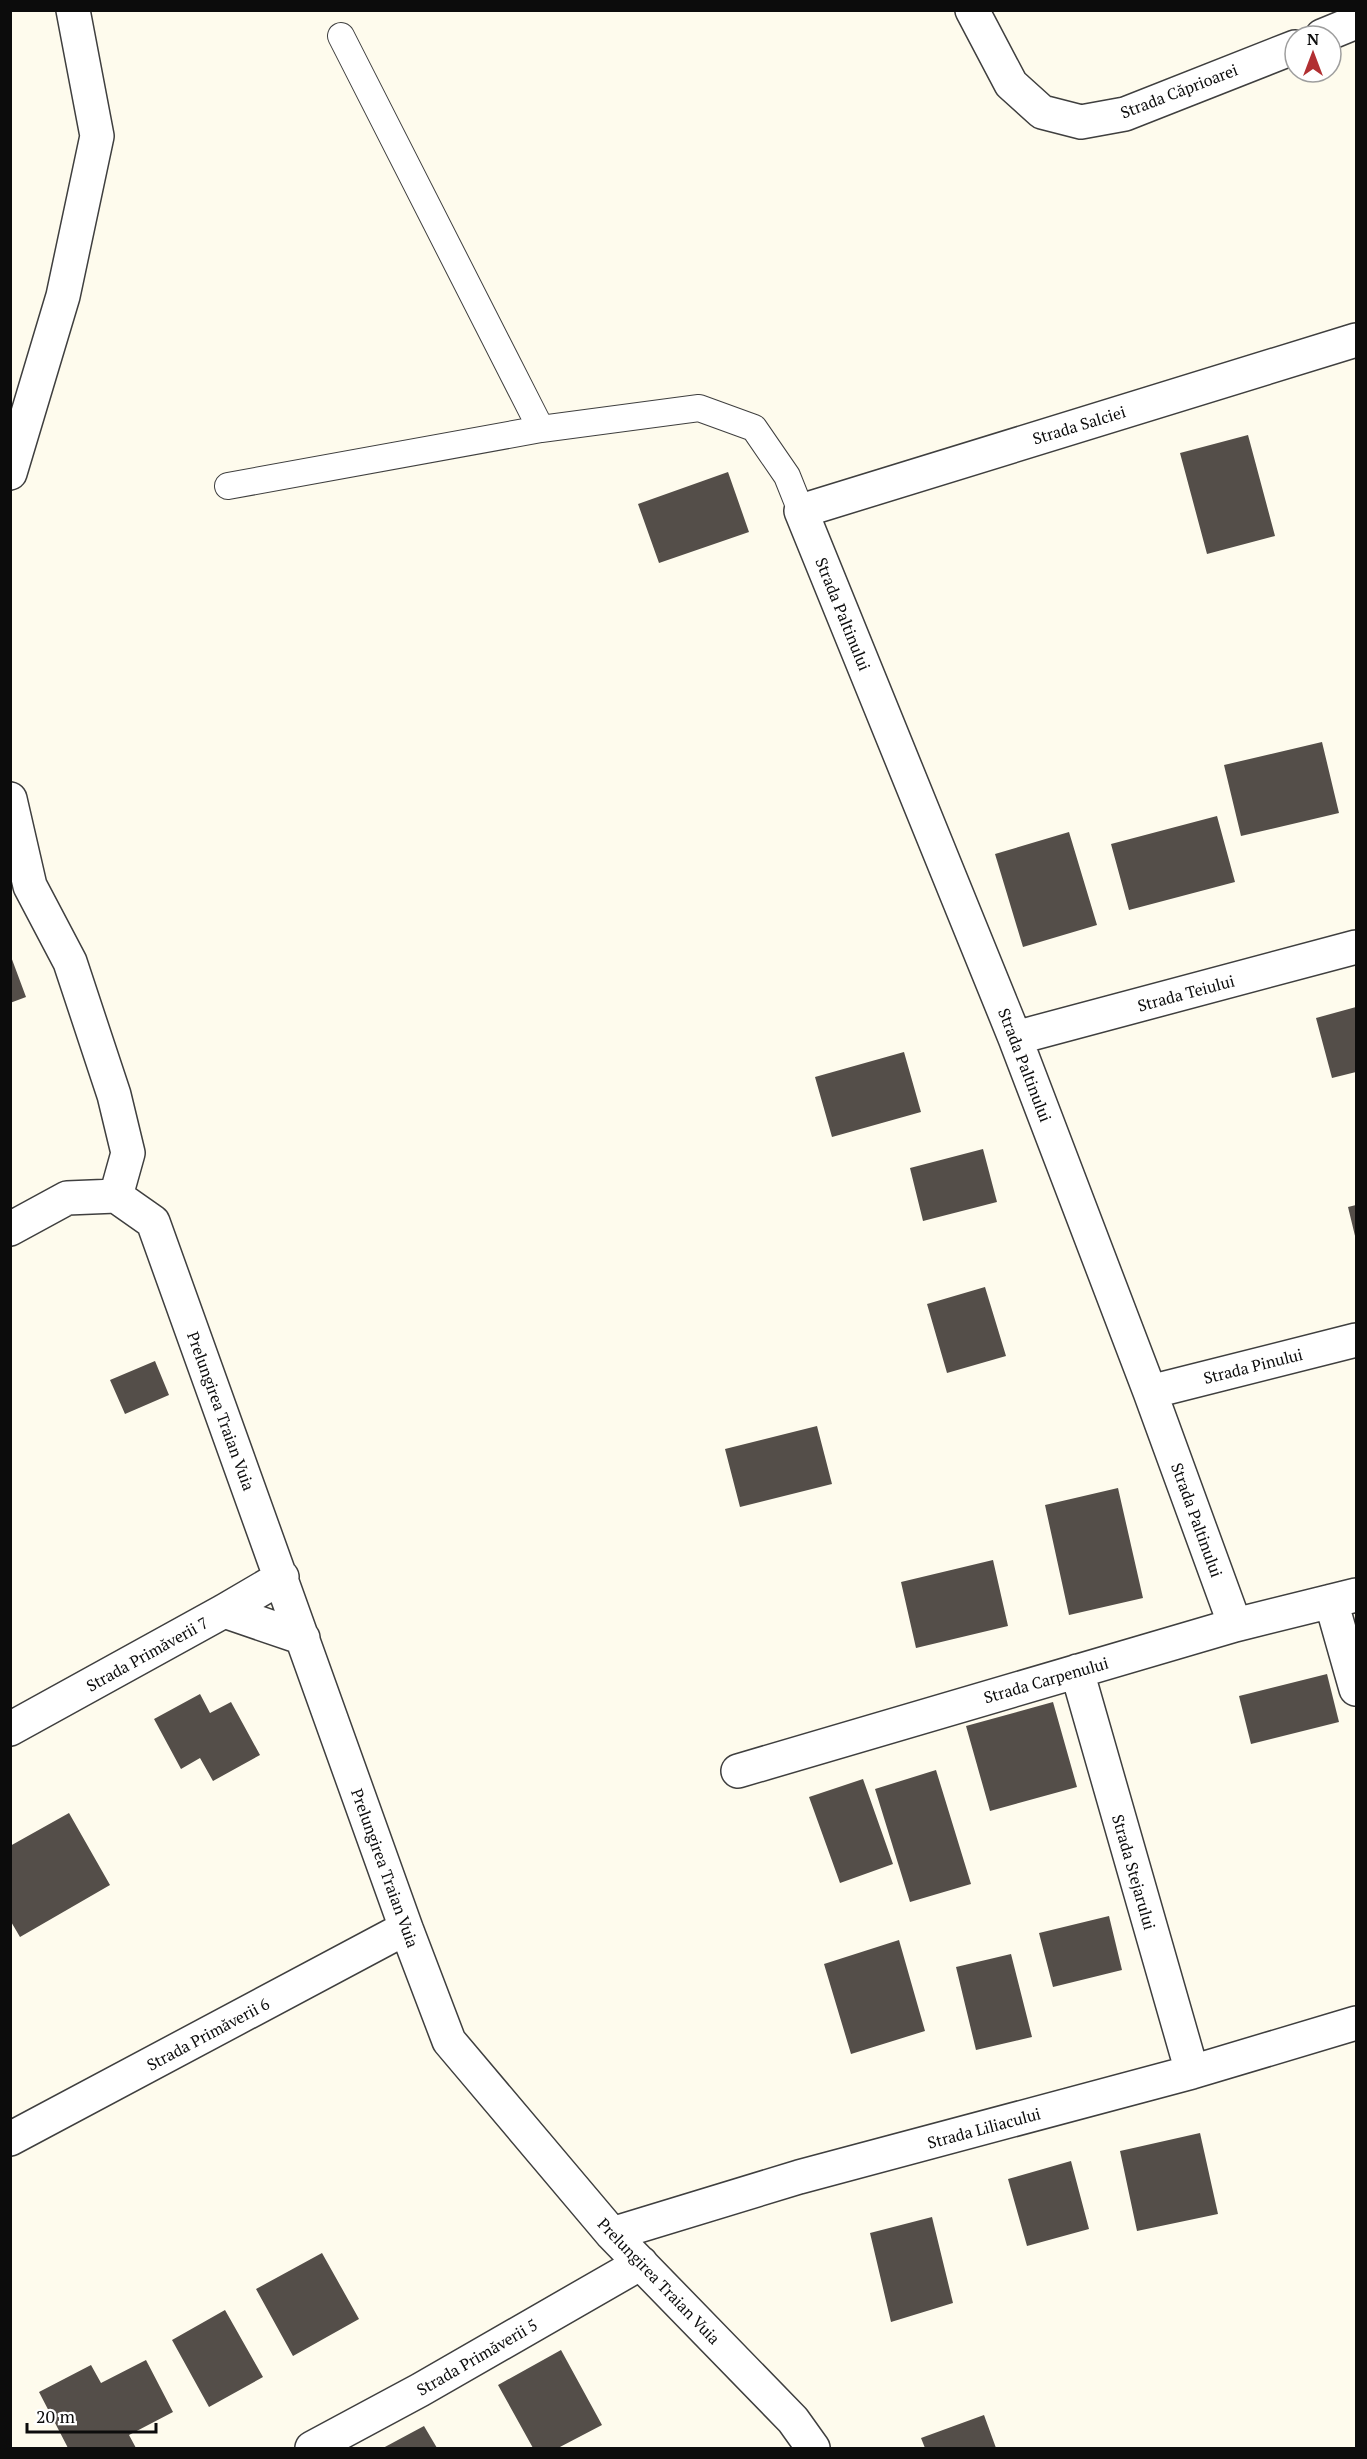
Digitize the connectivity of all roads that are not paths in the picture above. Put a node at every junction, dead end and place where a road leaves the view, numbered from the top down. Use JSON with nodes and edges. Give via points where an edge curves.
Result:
{"nodes":[{"id":1,"x":73,"y":10,"type":"edge"},
{"id":2,"x":972,"y":10,"type":"edge"},
{"id":3,"x":341,"y":36,"type":"dead end"},
{"id":4,"x":1283,"y":52,"type":"edge"},
{"id":5,"x":1356,"y":340,"type":"edge"},
{"id":6,"x":541,"y":429,"type":"junction"},
{"id":7,"x":10,"y":473,"type":"edge"},
{"id":8,"x":228,"y":486,"type":"dead end"},
{"id":9,"x":801,"y":511,"type":"junction"},
{"id":10,"x":10,"y":799,"type":"edge"},
{"id":11,"x":1356,"y":947,"type":"edge"},
{"id":12,"x":1015,"y":1038,"type":"junction"},
{"id":13,"x":116,"y":1196,"type":"junction"},
{"id":14,"x":10,"y":1229,"type":"edge"},
{"id":15,"x":1356,"y":1340,"type":"edge"},
{"id":16,"x":1150,"y":1392,"type":"junction"},
{"id":17,"x":282,"y":1577,"type":"junction"},
{"id":18,"x":1344,"y":1598,"type":"edge"},
{"id":19,"x":224,"y":1611,"type":"junction"},
{"id":20,"x":1235,"y":1625,"type":"junction"},
{"id":21,"x":303,"y":1638,"type":"junction"},
{"id":22,"x":1077,"y":1671,"type":"junction"},
{"id":23,"x":1356,"y":1689,"type":"edge"},
{"id":24,"x":10,"y":1729,"type":"edge"},
{"id":25,"x":738,"y":1771,"type":"dead end"},
{"id":26,"x":406,"y":1928,"type":"junction"},
{"id":27,"x":1356,"y":2023,"type":"edge"},
{"id":28,"x":1192,"y":2072,"type":"junction"},
{"id":29,"x":10,"y":2139,"type":"edge"},
{"id":30,"x":612,"y":2234,"type":"junction"},
{"id":31,"x":640,"y":2263,"type":"junction"},
{"id":32,"x":312,"y":2448,"type":"edge"},
{"id":33,"x":813,"y":2448,"type":"edge"}],
"edges":[{"from":1,"to":7,"type":"street","via":[[97,136],[63,296]]},
{"from":2,"to":4,"type":"street","name":"Strada Căprioarei","via":[[1011,84],[1042,112],[1081,122],[1125,114]]},
{"from":3,"to":6,"type":"lane"},
{"from":5,"to":9,"type":"street","name":"Strada Salciei"},
{"from":6,"to":8,"type":"lane"},
{"from":6,"to":9,"type":"lane","via":[[699,408],[754,428],[787,476]]},
{"from":9,"to":12,"type":"street","name":"Strada Paltinului"},
{"from":10,"to":13,"type":"street","via":[[30,886],[70,962],[114,1095],[128,1153]]},
{"from":11,"to":12,"type":"street","name":"Strada Teiului"},
{"from":12,"to":16,"type":"street","name":"Strada Paltinului"},
{"from":13,"to":14,"type":"street","via":[[67,1198]]},
{"from":13,"to":17,"type":"street","name":"Prelungirea Traian Vuia","via":[[153,1222]]},
{"from":15,"to":16,"type":"street","name":"Strada Pinului"},
{"from":16,"to":20,"type":"street","name":"Strada Paltinului"},
{"from":17,"to":19,"type":"street","name":"Strada Primăverii 7"},
{"from":17,"to":21,"type":"street","name":"Prelungirea Traian Vuia"},
{"from":18,"to":20,"type":"street","name":"Strada Carpenului"},
{"from":18,"to":23,"type":"street"},
{"from":19,"to":21,"type":"street"},
{"from":19,"to":24,"type":"street","name":"Strada Primăverii 7"},
{"from":20,"to":22,"type":"street","name":"Strada Carpenului"},
{"from":21,"to":26,"type":"street","name":"Prelungirea Traian Vuia"},
{"from":22,"to":25,"type":"street","name":"Strada Carpenului"},
{"from":22,"to":28,"type":"street","name":"Strada Stejarului"},
{"from":26,"to":29,"type":"street","name":"Strada Primăverii 6"},
{"from":26,"to":30,"type":"street","name":"Prelungirea Traian Vuia","via":[[448,2041]]},
{"from":27,"to":28,"type":"street","name":"Strada Liliacului"},
{"from":28,"to":30,"type":"street","name":"Strada Liliacului","via":[[799,2177]]},
{"from":30,"to":31,"type":"street","name":"Prelungirea Traian Vuia"},
{"from":31,"to":32,"type":"street","name":"Strada Primăverii 5"},
{"from":31,"to":33,"type":"street","name":"Prelungirea Traian Vuia","via":[[793,2420]]}]}
